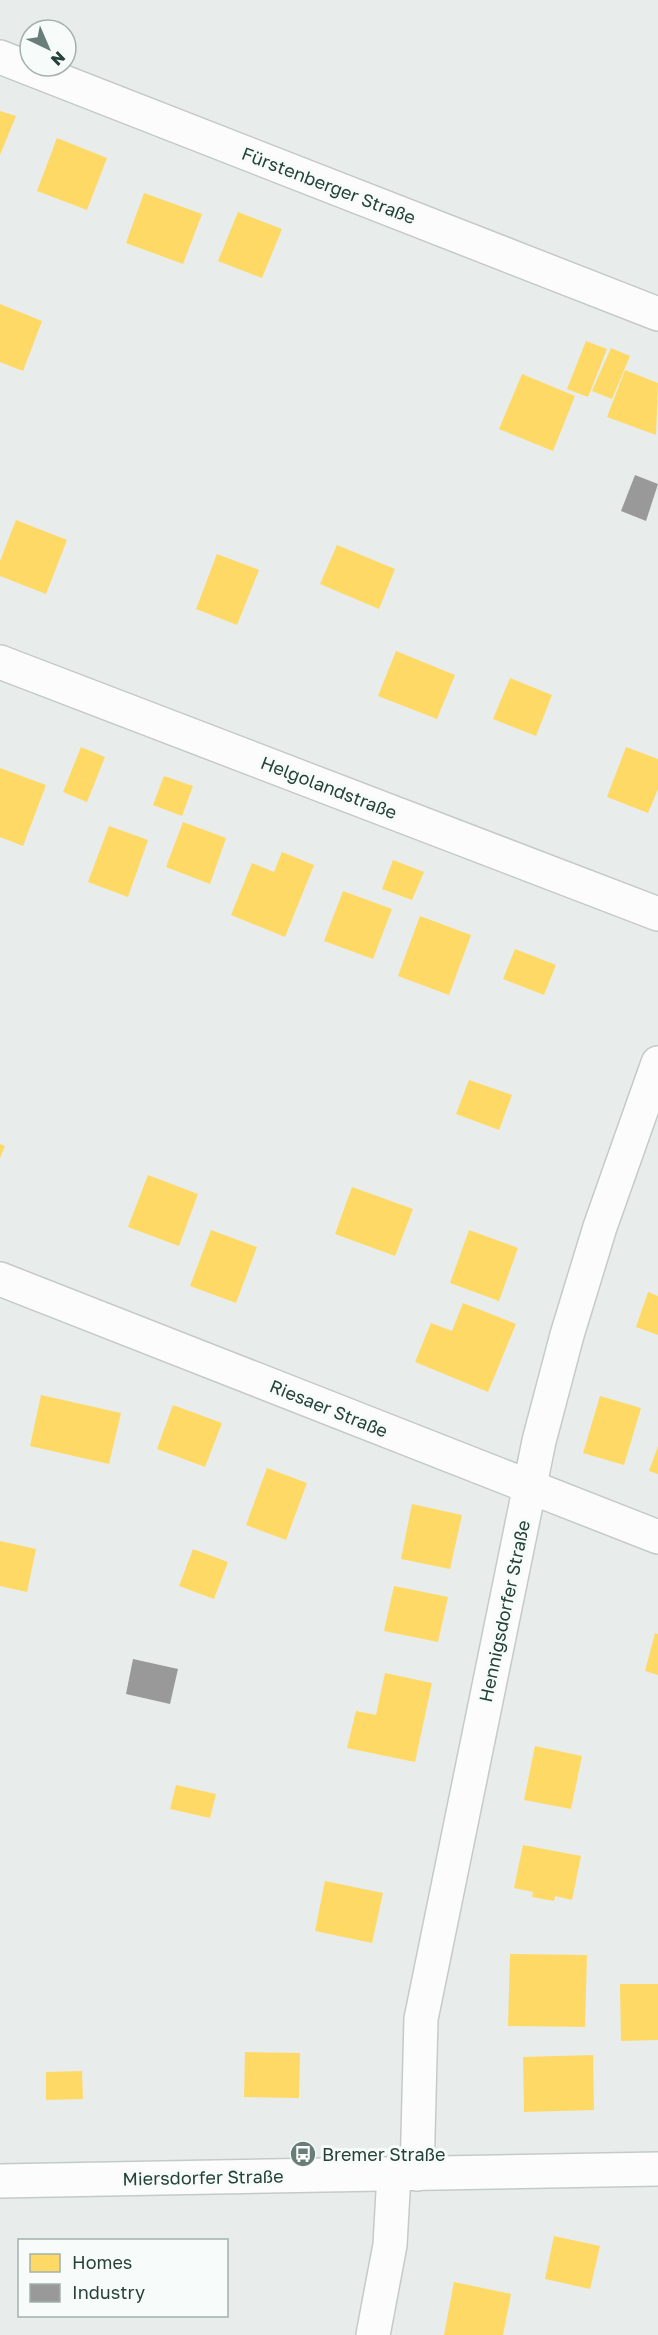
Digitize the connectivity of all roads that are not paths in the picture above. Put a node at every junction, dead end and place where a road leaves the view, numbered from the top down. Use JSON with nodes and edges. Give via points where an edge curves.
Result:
{"nodes":[{"id":1,"x":0,"y":57,"type":"edge"},
{"id":2,"x":658,"y":314,"type":"edge"},
{"id":3,"x":0,"y":662,"type":"edge"},
{"id":4,"x":658,"y":914,"type":"edge"},
{"id":5,"x":658,"y":1063,"type":"edge"},
{"id":6,"x":0,"y":1279,"type":"edge"},
{"id":7,"x":530,"y":1487,"type":"junction"},
{"id":8,"x":658,"y":1537,"type":"edge"},
{"id":9,"x":658,"y":2169,"type":"edge"},
{"id":10,"x":406,"y":2174,"type":"junction"},
{"id":11,"x":0,"y":2181,"type":"edge"},
{"id":12,"x":373,"y":2335,"type":"edge"}],
"edges":[{"from":1,"to":2,"type":"street","name":"Fürstenberger Straße"},
{"from":3,"to":4,"type":"street","name":"Helgolandstraße"},
{"from":5,"to":7,"type":"street","name":"Hennigsdorfer Straße","via":[[633,1127],[567,1335]]},
{"from":6,"to":7,"type":"street","name":"Riesaer Straße"},
{"from":7,"to":8,"type":"street","name":"Riesaer Straße"},
{"from":7,"to":10,"type":"street","name":"Hennigsdorfer Straße","via":[[421,2019]]},
{"from":9,"to":10,"type":"street","name":"Miersdorfer Straße"},
{"from":10,"to":11,"type":"street","name":"Miersdorfer Straße"},
{"from":10,"to":12,"type":"street"}]}
